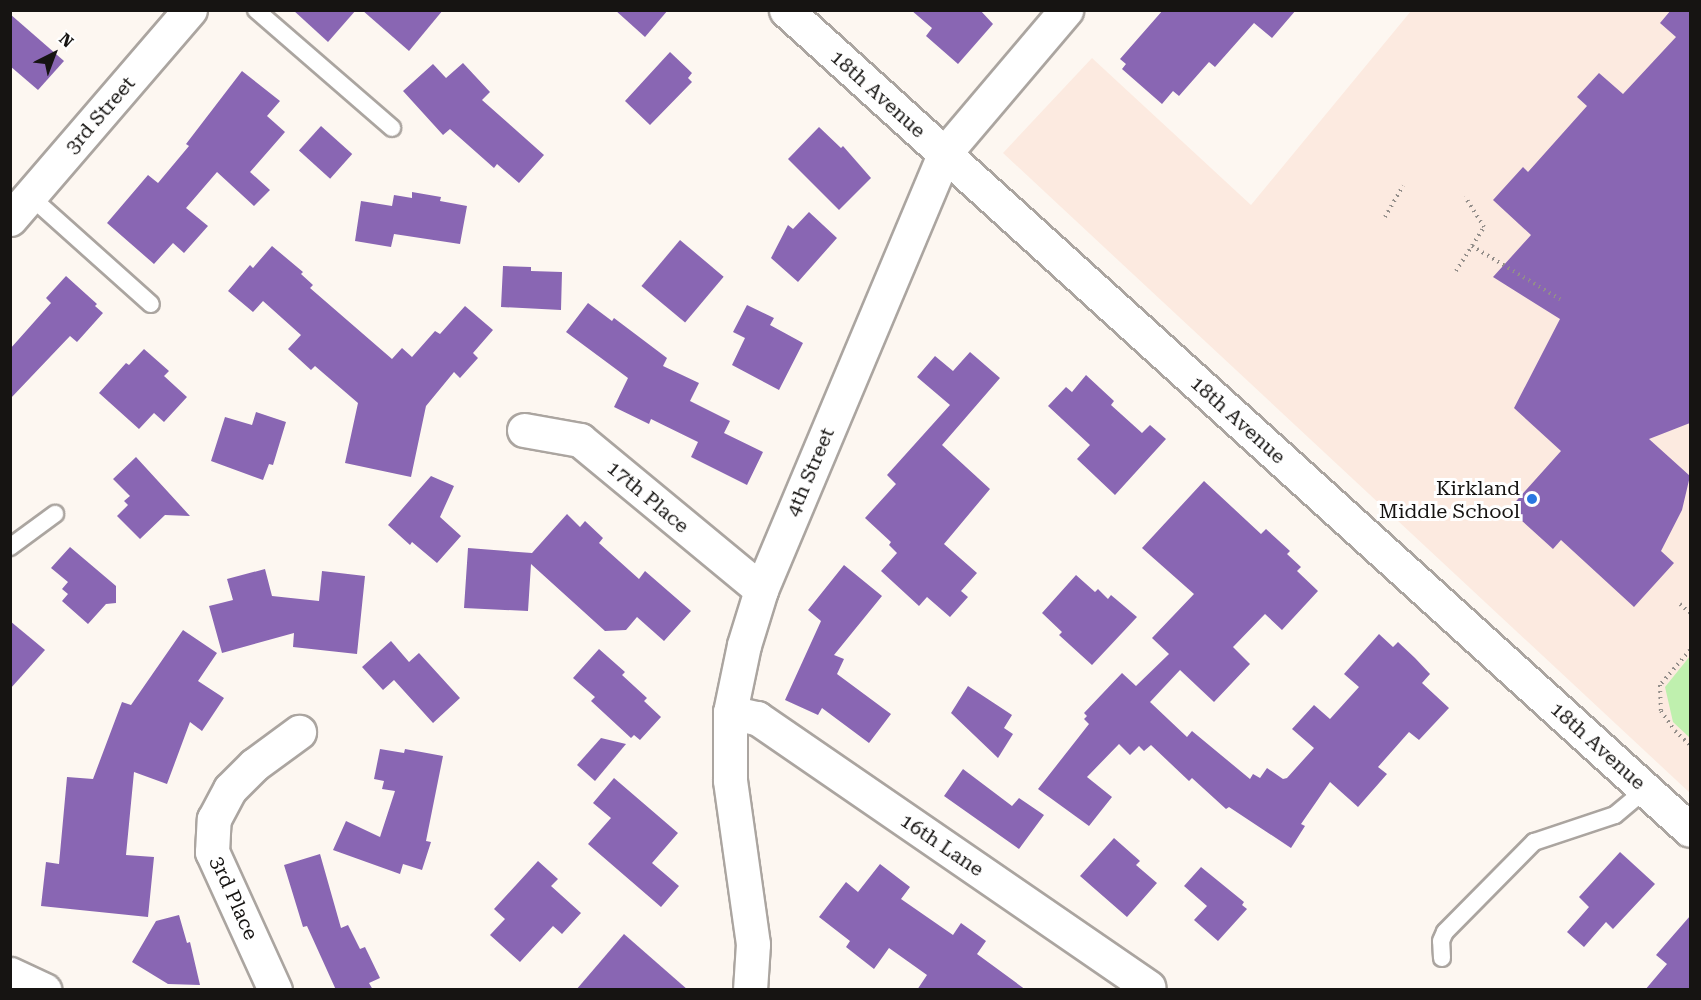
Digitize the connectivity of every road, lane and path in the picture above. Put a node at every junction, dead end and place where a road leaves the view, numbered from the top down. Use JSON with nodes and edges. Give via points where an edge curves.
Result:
{"nodes":[{"id":1,"x":190,"y":10,"type":"edge"},
{"id":2,"x":256,"y":10,"type":"edge"},
{"id":3,"x":786,"y":10,"type":"edge"},
{"id":4,"x":1066,"y":10,"type":"edge"},
{"id":5,"x":392,"y":128,"type":"dead end"},
{"id":6,"x":944,"y":154,"type":"junction"},
{"id":7,"x":1403,"y":186,"type":"dead end"},
{"id":8,"x":1465,"y":197,"type":"dead end"},
{"id":9,"x":20,"y":208,"type":"edge"},
{"id":10,"x":1385,"y":217,"type":"dead end"},
{"id":11,"x":1472,"y":246,"type":"junction"},
{"id":12,"x":1456,"y":271,"type":"dead end"},
{"id":13,"x":1560,"y":299,"type":"dead end"},
{"id":14,"x":151,"y":304,"type":"dead end"},
{"id":15,"x":524,"y":430,"type":"dead end"},
{"id":16,"x":55,"y":514,"type":"dead end"},
{"id":17,"x":10,"y":547,"type":"edge"},
{"id":18,"x":760,"y":590,"type":"junction"},
{"id":19,"x":1680,"y":604,"type":"dead end"},
{"id":20,"x":1690,"y":613,"type":"edge"},
{"id":21,"x":1690,"y":650,"type":"edge"},
{"id":22,"x":730,"y":712,"type":"junction"},
{"id":23,"x":299,"y":732,"type":"dead end"},
{"id":24,"x":1690,"y":745,"type":"edge"},
{"id":25,"x":1646,"y":789,"type":"junction"},
{"id":26,"x":1690,"y":830,"type":"edge"},
{"id":27,"x":1442,"y":958,"type":"dead end"},
{"id":28,"x":10,"y":974,"type":"edge"},
{"id":29,"x":1149,"y":987,"type":"dead end"},
{"id":30,"x":44,"y":990,"type":"edge"},
{"id":31,"x":275,"y":990,"type":"edge"},
{"id":32,"x":750,"y":990,"type":"edge"}],
"edges":[{"from":1,"to":9,"type":"street","name":"3rd Street"},
{"from":2,"to":5,"type":"lane"},
{"from":3,"to":6,"type":"street","name":"18th Avenue"},
{"from":4,"to":6,"type":"street","name":"4th Street"},
{"from":6,"to":18,"type":"street","name":"4th Street"},
{"from":6,"to":25,"type":"street","name":"18th Avenue"},
{"from":7,"to":10,"type":"path"},
{"from":8,"to":11,"type":"path","via":[[1484,227]]},
{"from":9,"to":14,"type":"lane"},
{"from":11,"to":12,"type":"path"},
{"from":11,"to":13,"type":"path"},
{"from":15,"to":18,"type":"street","name":"17th Place","via":[[580,440]]},
{"from":16,"to":17,"type":"lane"},
{"from":18,"to":22,"type":"street","name":"4th Street"},
{"from":19,"to":20,"type":"path"},
{"from":21,"to":24,"type":"path","via":[[1660,685],[1661,711]]},
{"from":22,"to":29,"type":"street","name":"16th Lane","via":[[757,718]]},
{"from":22,"to":32,"type":"street","name":"4th Street","via":[[730,780],[753,944]]},
{"from":23,"to":31,"type":"street","name":"3rd Place","via":[[254,765],[231,789],[214,819],[212,852]]},
{"from":25,"to":26,"type":"street","name":"18th Avenue"},
{"from":25,"to":27,"type":"lane","via":[[1615,815],[1534,842],[1444,932]]},
{"from":28,"to":30,"type":"street"}]}
